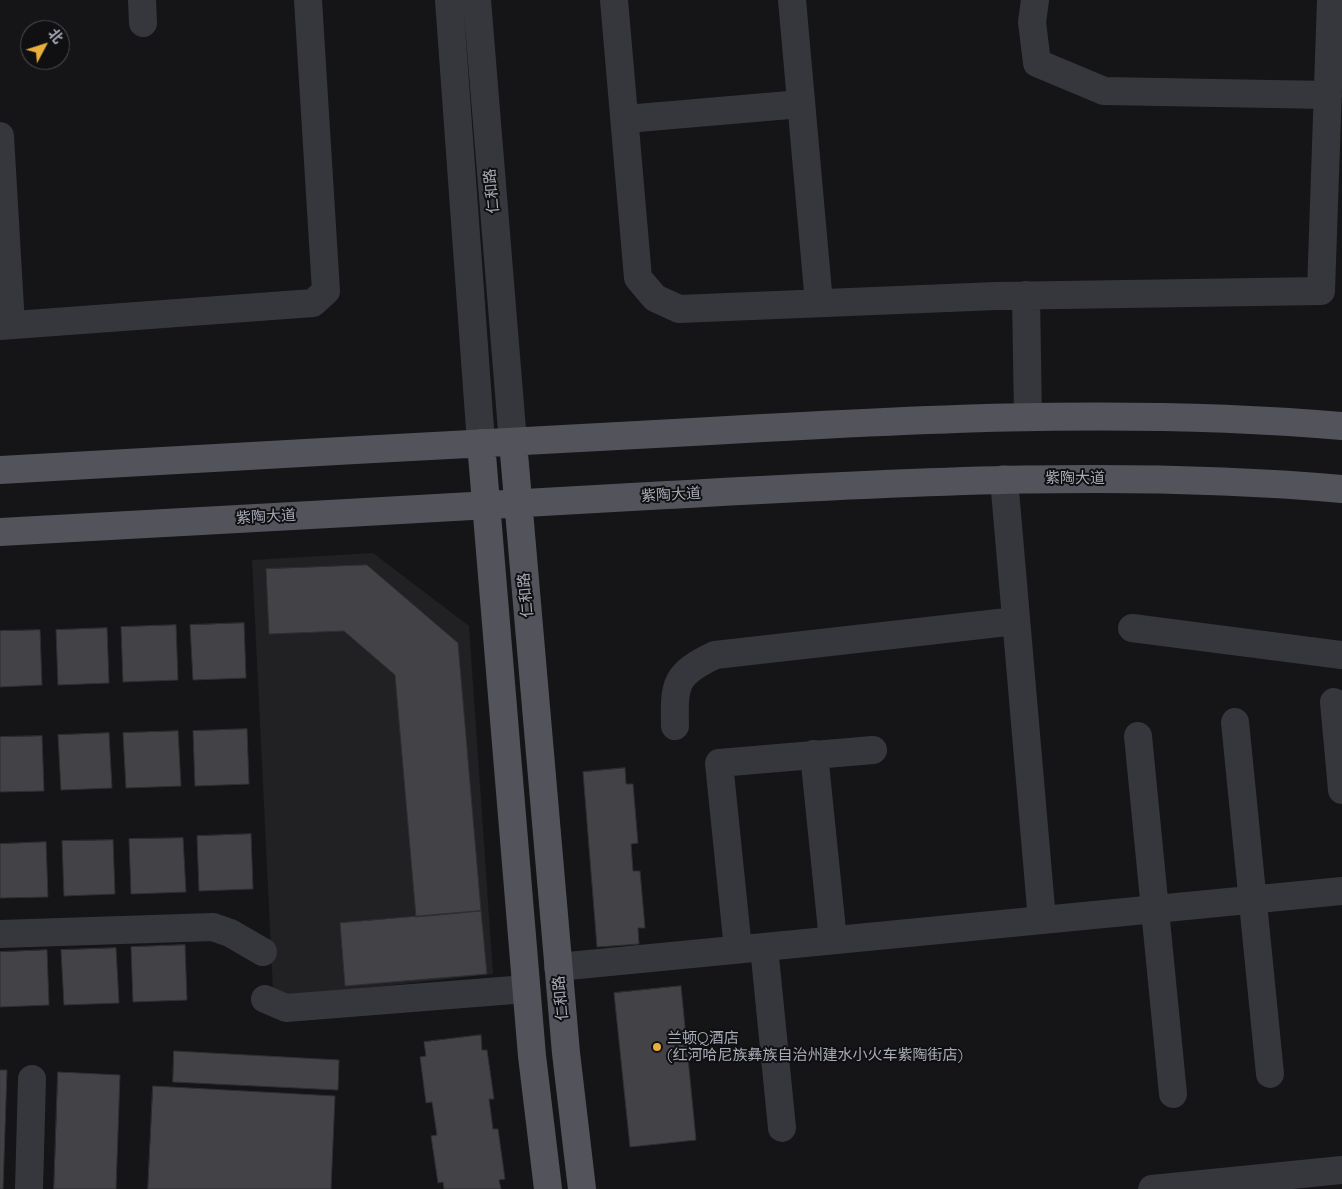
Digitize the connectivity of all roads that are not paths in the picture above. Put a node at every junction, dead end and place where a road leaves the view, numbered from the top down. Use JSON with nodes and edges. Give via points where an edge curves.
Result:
{"nodes":[{"id":1,"x":308,"y":0,"type":"edge"},
{"id":2,"x":449,"y":0,"type":"edge"},
{"id":3,"x":476,"y":0,"type":"edge"},
{"id":4,"x":614,"y":0,"type":"edge"},
{"id":5,"x":792,"y":0,"type":"edge"},
{"id":6,"x":1035,"y":0,"type":"edge"},
{"id":7,"x":1331,"y":0,"type":"edge"},
{"id":8,"x":1328,"y":95,"type":"junction"},
{"id":9,"x":801,"y":104,"type":"junction"},
{"id":10,"x":626,"y":119,"type":"junction"},
{"id":11,"x":0,"y":136,"type":"edge"},
{"id":12,"x":1026,"y":295,"type":"junction"},
{"id":13,"x":819,"y":303,"type":"junction"},
{"id":14,"x":5,"y":326,"type":"edge"},
{"id":15,"x":1028,"y":417,"type":"junction"},
{"id":16,"x":1342,"y":426,"type":"edge"},
{"id":17,"x":514,"y":442,"type":"junction"},
{"id":18,"x":481,"y":443,"type":"junction"},
{"id":19,"x":0,"y":470,"type":"edge"},
{"id":20,"x":1004,"y":479,"type":"junction"},
{"id":21,"x":1342,"y":489,"type":"edge"},
{"id":22,"x":519,"y":504,"type":"junction"},
{"id":23,"x":486,"y":505,"type":"junction"},
{"id":24,"x":0,"y":532,"type":"edge"},
{"id":25,"x":1016,"y":621,"type":"junction"},
{"id":26,"x":1132,"y":628,"type":"dead end"},
{"id":27,"x":1342,"y":655,"type":"edge"},
{"id":28,"x":1334,"y":702,"type":"dead end"},
{"id":29,"x":1235,"y":722,"type":"dead end"},
{"id":30,"x":675,"y":726,"type":"dead end"},
{"id":31,"x":1138,"y":736,"type":"dead end"},
{"id":32,"x":872,"y":750,"type":"dead end"},
{"id":33,"x":814,"y":754,"type":"junction"},
{"id":34,"x":1342,"y":790,"type":"edge"},
{"id":35,"x":1342,"y":891,"type":"edge"},
{"id":36,"x":1253,"y":900,"type":"junction"},
{"id":37,"x":1155,"y":909,"type":"junction"},
{"id":38,"x":1042,"y":920,"type":"junction"},
{"id":39,"x":0,"y":934,"type":"edge"},
{"id":40,"x":833,"y":940,"type":"junction"},
{"id":41,"x":751,"y":948,"type":"junction"},
{"id":42,"x":263,"y":952,"type":"dead end"},
{"id":43,"x":558,"y":967,"type":"junction"},
{"id":44,"x":526,"y":989,"type":"junction"},
{"id":45,"x":265,"y":999,"type":"dead end"},
{"id":46,"x":1270,"y":1074,"type":"dead end"},
{"id":47,"x":32,"y":1079,"type":"dead end"},
{"id":48,"x":1173,"y":1094,"type":"dead end"},
{"id":49,"x":782,"y":1128,"type":"dead end"},
{"id":50,"x":1342,"y":1170,"type":"edge"},
{"id":51,"x":28,"y":1189,"type":"edge"},
{"id":52,"x":548,"y":1189,"type":"edge"},
{"id":53,"x":582,"y":1189,"type":"edge"},
{"id":54,"x":1152,"y":1189,"type":"edge"}],
"edges":[{"from":1,"to":14,"type":"street","via":[[326,291],[313,304]]},
{"from":2,"to":18,"type":"street","name":"仁和路"},
{"from":3,"to":17,"type":"street","name":"仁和路"},
{"from":4,"to":10,"type":"street"},
{"from":5,"to":9,"type":"street"},
{"from":6,"to":8,"type":"street","via":[[1032,22],[1037,63],[1104,90]]},
{"from":7,"to":8,"type":"street"},
{"from":8,"to":12,"type":"street","via":[[1321,291]]},
{"from":9,"to":10,"type":"street"},
{"from":9,"to":13,"type":"street"},
{"from":10,"to":13,"type":"street","via":[[638,278],[655,298],[679,309]]},
{"from":11,"to":14,"type":"street"},
{"from":12,"to":13,"type":"street"},
{"from":12,"to":15,"type":"street"},
{"from":15,"to":16,"type":"main road","via":[[1217,418]]},
{"from":15,"to":17,"type":"main road"},
{"from":17,"to":18,"type":"main road"},
{"from":17,"to":22,"type":"main road","name":"仁和路"},
{"from":18,"to":19,"type":"main road"},
{"from":18,"to":23,"type":"main road","name":"仁和路"},
{"from":20,"to":21,"type":"main road","name":"紫陶大道","via":[[1167,479]]},
{"from":20,"to":22,"type":"main road","name":"紫陶大道"},
{"from":20,"to":25,"type":"street"},
{"from":22,"to":23,"type":"main road","name":"紫陶大道"},
{"from":22,"to":43,"type":"main road","name":"仁和路"},
{"from":23,"to":24,"type":"main road","name":"紫陶大道"},
{"from":23,"to":44,"type":"main road","name":"仁和路"},
{"from":25,"to":30,"type":"street","via":[[715,655],[695,664],[677,684],[674,693]]},
{"from":25,"to":38,"type":"street"},
{"from":26,"to":27,"type":"street"},
{"from":28,"to":34,"type":"street"},
{"from":29,"to":36,"type":"street"},
{"from":31,"to":37,"type":"street"},
{"from":32,"to":33,"type":"street"},
{"from":33,"to":40,"type":"street"},
{"from":33,"to":41,"type":"street","via":[[719,763]]},
{"from":35,"to":36,"type":"street"},
{"from":36,"to":37,"type":"street"},
{"from":36,"to":46,"type":"street"},
{"from":37,"to":38,"type":"street"},
{"from":37,"to":48,"type":"street"},
{"from":38,"to":40,"type":"street"},
{"from":39,"to":42,"type":"street","via":[[213,927]]},
{"from":40,"to":41,"type":"street"},
{"from":41,"to":43,"type":"street"},
{"from":41,"to":49,"type":"street"},
{"from":43,"to":53,"type":"main road","name":"仁和路"},
{"from":44,"to":45,"type":"street","via":[[286,1008]]},
{"from":44,"to":52,"type":"main road","name":"仁和路"},
{"from":47,"to":51,"type":"street"},
{"from":50,"to":54,"type":"street"}]}
